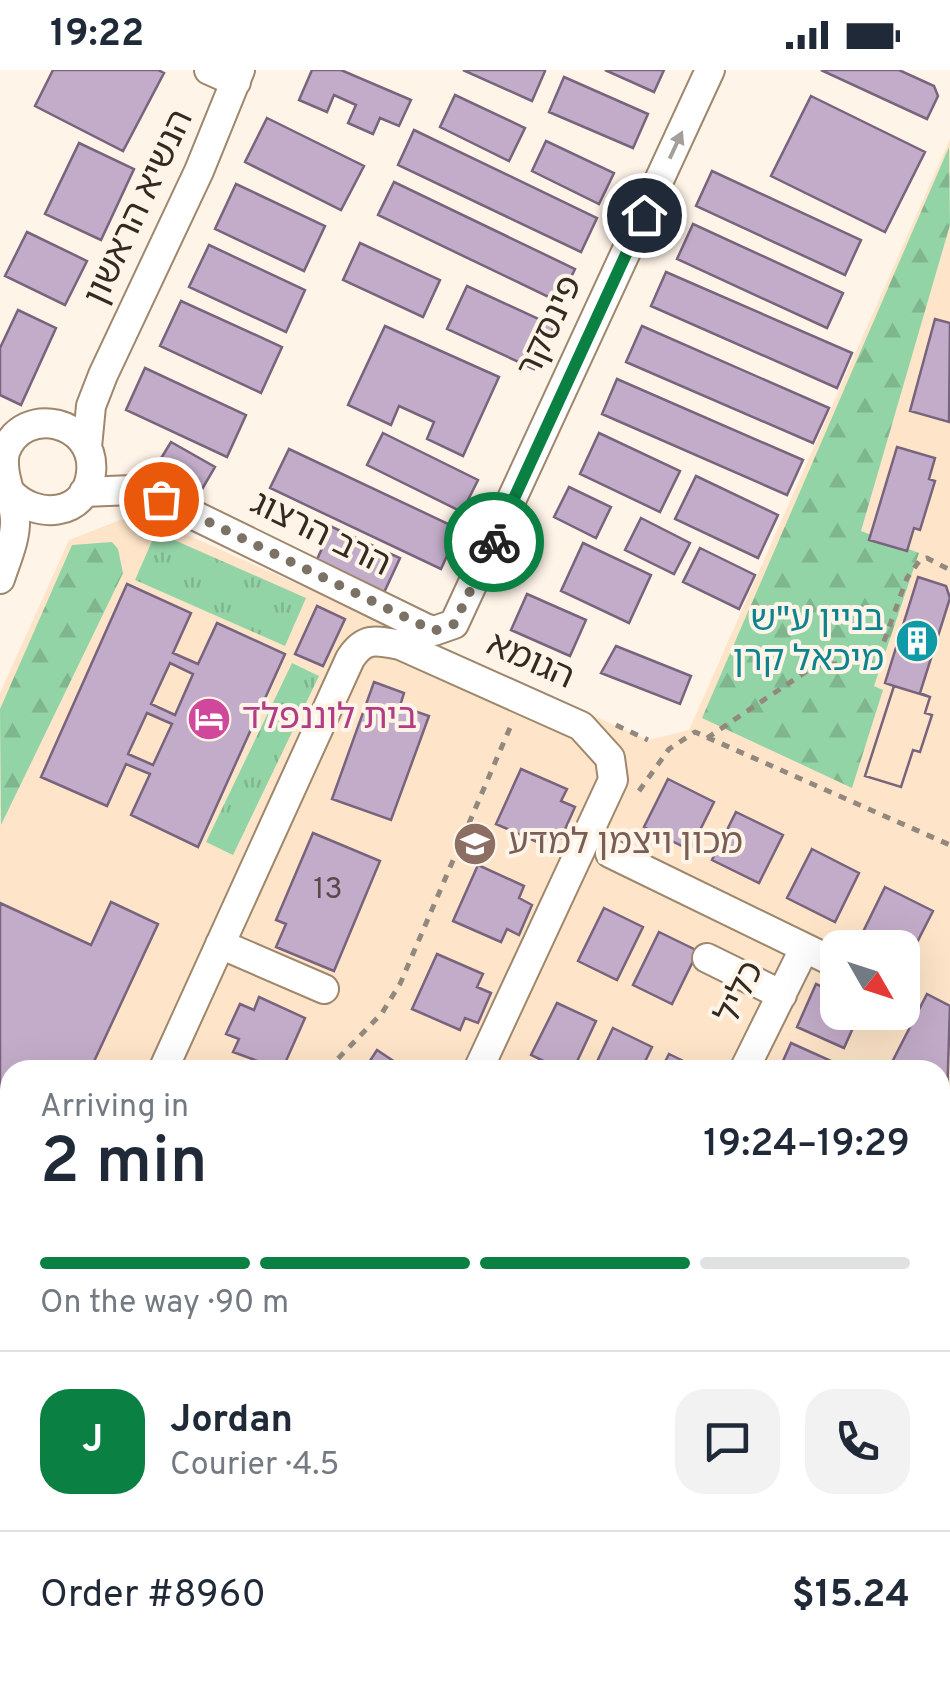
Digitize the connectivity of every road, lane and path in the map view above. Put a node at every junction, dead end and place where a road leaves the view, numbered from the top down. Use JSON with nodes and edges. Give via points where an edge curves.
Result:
{"nodes":[{"id":1,"x":209,"y":70,"type":"edge"},
{"id":2,"x":710,"y":70,"type":"edge"},
{"id":3,"x":238,"y":76,"type":"edge"},
{"id":4,"x":103,"y":376,"type":"junction"},
{"id":5,"x":41,"y":423,"type":"junction"},
{"id":6,"x":0,"y":427,"type":"edge"},
{"id":7,"x":87,"y":447,"type":"junction"},
{"id":8,"x":5,"y":481,"type":"edge"},
{"id":9,"x":84,"y":492,"type":"junction"},
{"id":10,"x":53,"y":512,"type":"junction"},
{"id":11,"x":950,"y":570,"type":"edge"},
{"id":12,"x":0,"y":581,"type":"edge"},
{"id":13,"x":460,"y":615,"type":"joint"},
{"id":14,"x":522,"y":700,"type":"junction"},
{"id":15,"x":708,"y":738,"type":"junction"},
{"id":16,"x":631,"y":807,"type":"dead end"},
{"id":17,"x":950,"y":843,"type":"edge"},
{"id":18,"x":610,"y":854,"type":"dead end"},
{"id":19,"x":220,"y":944,"type":"junction"},
{"id":20,"x":804,"y":949,"type":"junction"},
{"id":21,"x":820,"y":956,"type":"edge"},
{"id":22,"x":707,"y":958,"type":"dead end"},
{"id":23,"x":324,"y":989,"type":"dead end"},
{"id":24,"x":782,"y":995,"type":"junction"},
{"id":25,"x":168,"y":1060,"type":"edge"},
{"id":26,"x":336,"y":1060,"type":"edge"},
{"id":27,"x":483,"y":1060,"type":"edge"},
{"id":28,"x":749,"y":1060,"type":"edge"}],
"edges":[{"from":1,"to":3,"type":"street"},
{"from":13,"to":2,"type":"street","name":"פינסקר","one_way":true},
{"from":3,"to":4,"type":"street","name":"הנשיא הראשון"},
{"from":4,"to":5,"type":"street","name":"הנשיא הראשון","via":[[72,408]]},
{"from":4,"to":7,"type":"street","name":"הנשיא הראשון"},
{"from":5,"to":6,"type":"street"},
{"from":5,"to":7,"type":"street","via":[[75,432]]},
{"from":5,"to":8,"type":"street","name":"הנשיא הראשון","via":[[22,430],[5,452]]},
{"from":7,"to":9,"type":"street","name":"הנשיא הראשון","via":[[92,467]]},
{"from":8,"to":10,"type":"street","via":[[29,508]]},
{"from":8,"to":12,"type":"street","name":"הנשיא הראשון","via":[[16,524]]},
{"from":9,"to":10,"type":"street","name":"הנשיא הראשון"},
{"from":9,"to":13,"type":"street","name":"הרב הרצוג","via":[[132,490],[161,499],[425,628],[446,629]]},
{"from":10,"to":12,"type":"street","name":"הנשיא הראשון"},
{"from":11,"to":15,"type":"path","via":[[928,558],[914,566],[884,644],[864,662],[816,665]]},
{"from":14,"to":19,"type":"street","name":"הגומא","via":[[400,645],[360,643]]},
{"from":14,"to":26,"type":"path","via":[[400,984]]},
{"from":14,"to":27,"type":"street","name":"הגומא","via":[[581,726],[610,758],[613,780]]},
{"from":15,"to":16,"type":"path","via":[[695,732],[668,748]]},
{"from":15,"to":17,"type":"path"},
{"from":18,"to":20,"type":"street"},
{"from":19,"to":23,"type":"street"},
{"from":19,"to":25,"type":"street","name":"הגומא"},
{"from":20,"to":21,"type":"street"},
{"from":20,"to":24,"type":"street","name":"כליל"},
{"from":22,"to":24,"type":"street"},
{"from":24,"to":28,"type":"street","name":"כליל"}]}
